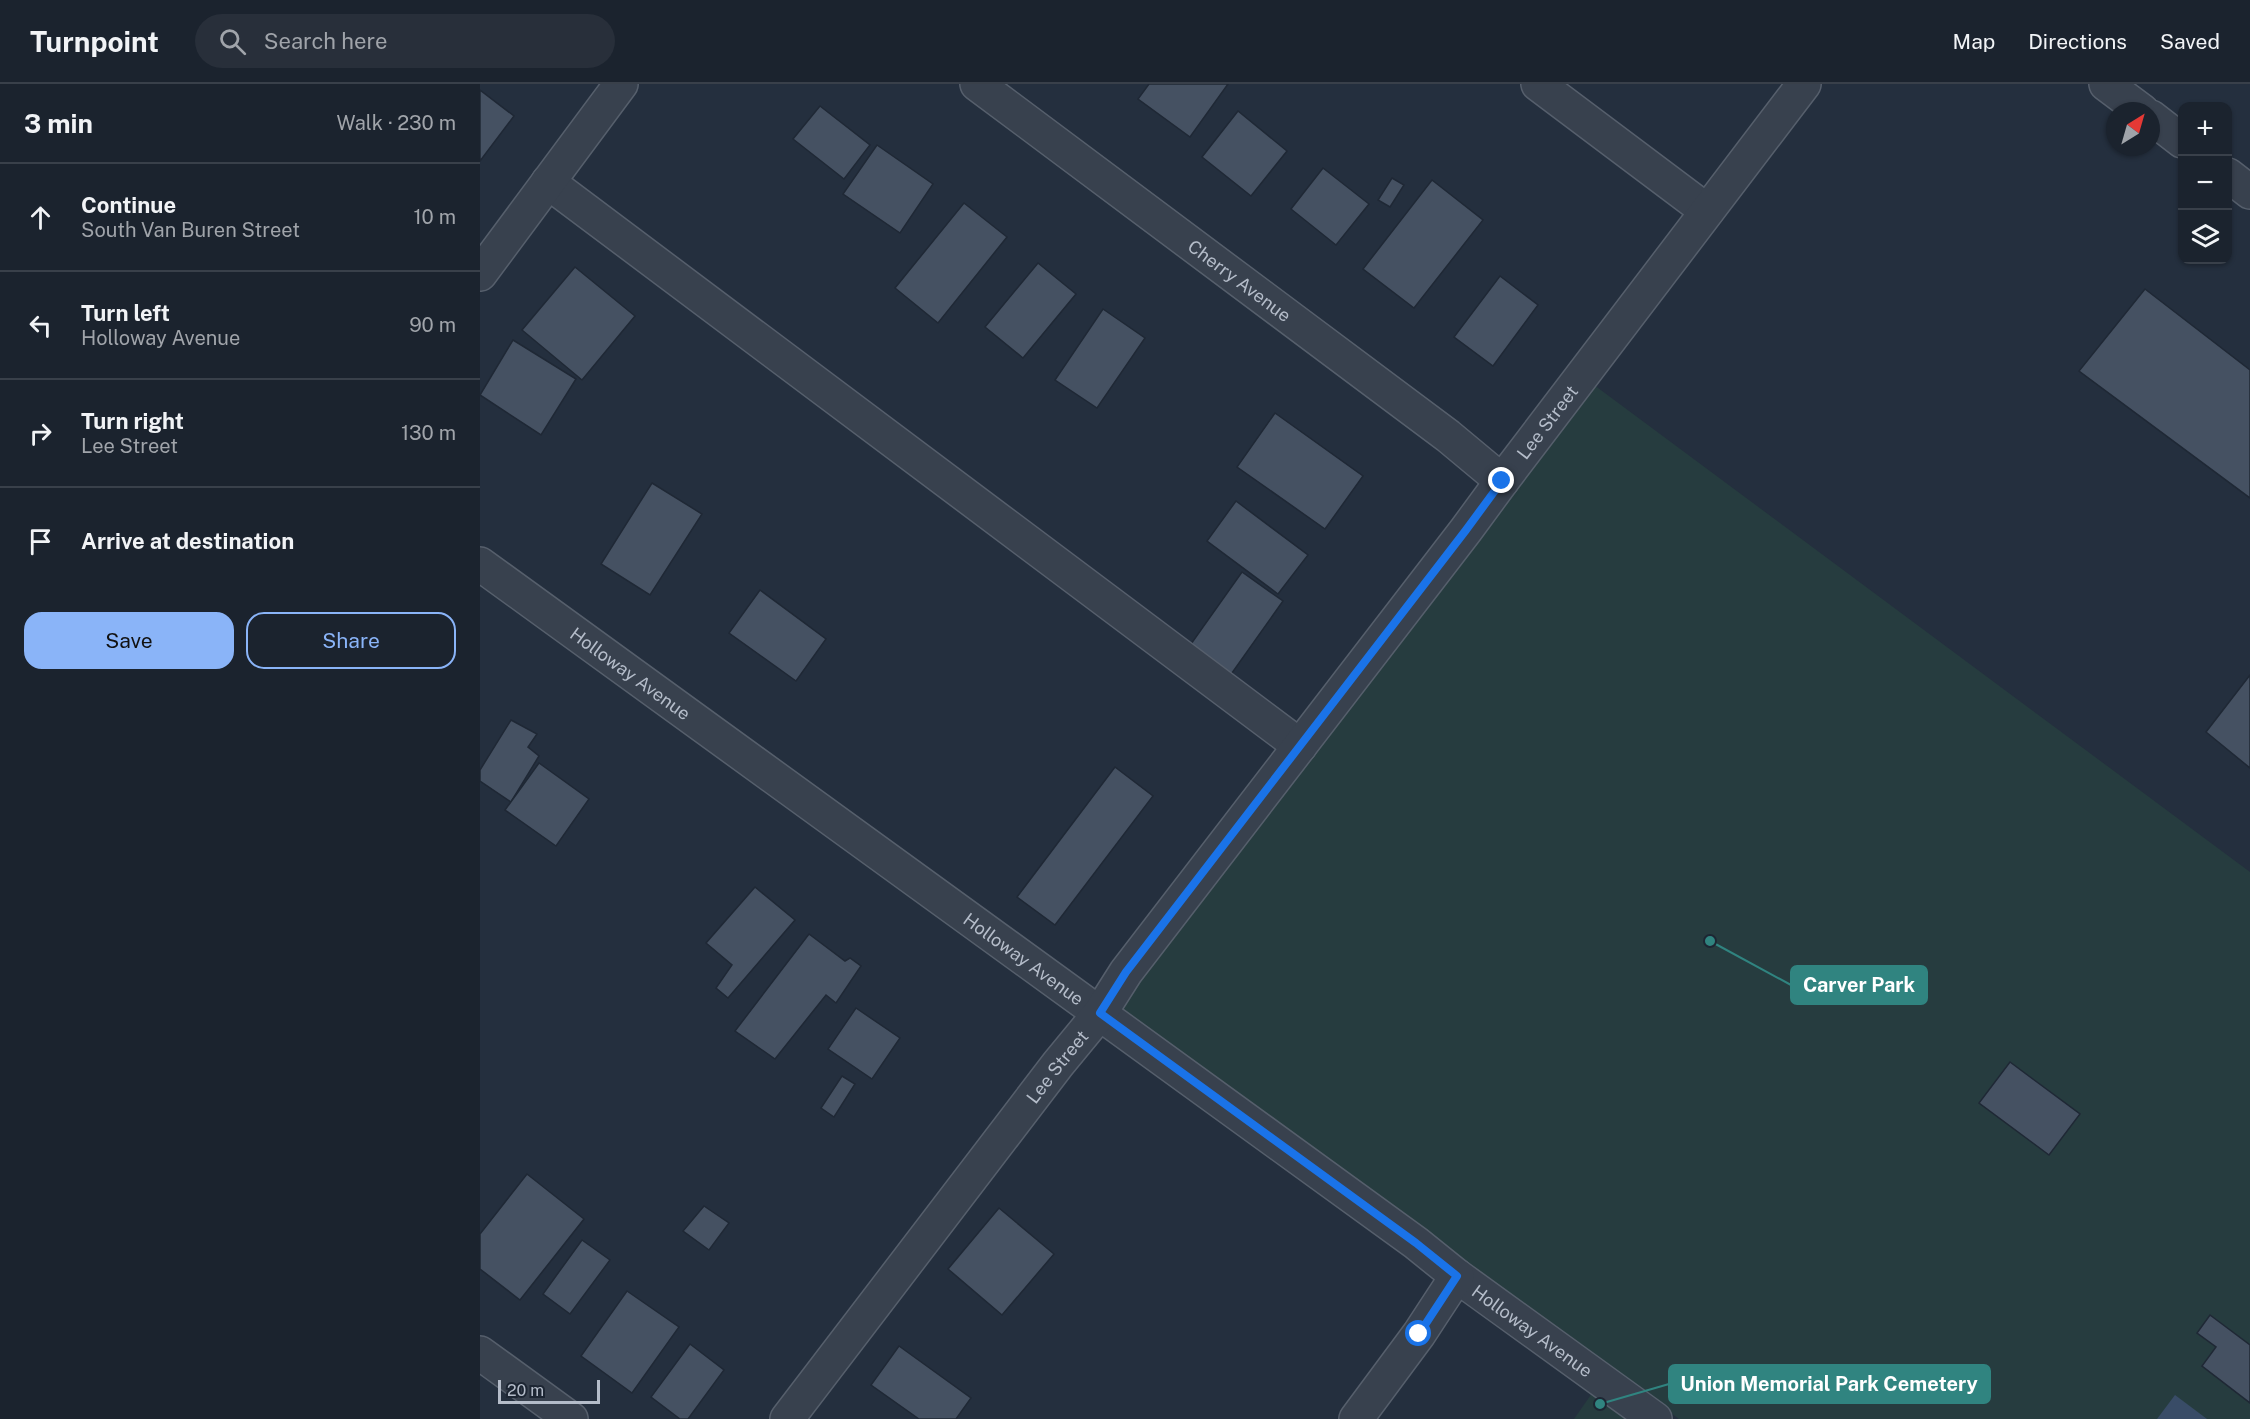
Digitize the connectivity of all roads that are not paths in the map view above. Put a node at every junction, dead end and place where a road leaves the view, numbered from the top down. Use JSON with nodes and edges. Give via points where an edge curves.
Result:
{"nodes":[{"id":1,"x":621,"y":84,"type":"edge"},
{"id":2,"x":977,"y":84,"type":"edge"},
{"id":3,"x":1538,"y":84,"type":"edge"},
{"id":4,"x":1804,"y":84,"type":"edge"},
{"id":5,"x":2106,"y":84,"type":"edge"},
{"id":6,"x":2130,"y":102,"type":"edge"},
{"id":7,"x":2160,"y":124,"type":"edge"},
{"id":8,"x":2178,"y":138,"type":"edge"},
{"id":9,"x":2232,"y":178,"type":"edge"},
{"id":10,"x":548,"y":182,"type":"junction"},
{"id":11,"x":2250,"y":192,"type":"edge"},
{"id":12,"x":1707,"y":211,"type":"junction"},
{"id":13,"x":480,"y":274,"type":"edge"},
{"id":14,"x":1502,"y":481,"type":"junction"},
{"id":15,"x":480,"y":564,"type":"edge"},
{"id":16,"x":1300,"y":746,"type":"junction"},
{"id":17,"x":1100,"y":1013,"type":"junction"},
{"id":18,"x":1457,"y":1276,"type":"junction"},
{"id":19,"x":480,"y":1353,"type":"edge"},
{"id":20,"x":571,"y":1419,"type":"edge"},
{"id":21,"x":787,"y":1419,"type":"edge"},
{"id":22,"x":1356,"y":1419,"type":"edge"},
{"id":23,"x":1655,"y":1419,"type":"edge"}],
"edges":[{"from":1,"to":10,"type":"street"},
{"from":2,"to":14,"type":"street","name":"Cherry Avenue","via":[[1448,436]]},
{"from":3,"to":12,"type":"street"},
{"from":4,"to":12,"type":"street","name":"Lee Street"},
{"from":5,"to":6,"type":"street"},
{"from":7,"to":8,"type":"street"},
{"from":9,"to":11,"type":"street"},
{"from":10,"to":13,"type":"street"},
{"from":10,"to":16,"type":"street"},
{"from":12,"to":14,"type":"street","name":"Lee Street"},
{"from":14,"to":16,"type":"street","name":"Lee Street"},
{"from":15,"to":17,"type":"street","name":"Holloway Avenue"},
{"from":16,"to":17,"type":"street","name":"Lee Street","via":[[1126,972]]},
{"from":17,"to":18,"type":"street","name":"Holloway Avenue"},
{"from":17,"to":21,"type":"street","name":"Lee Street"},
{"from":18,"to":22,"type":"street"},
{"from":18,"to":23,"type":"street","name":"Holloway Avenue"},
{"from":19,"to":20,"type":"street"}]}
